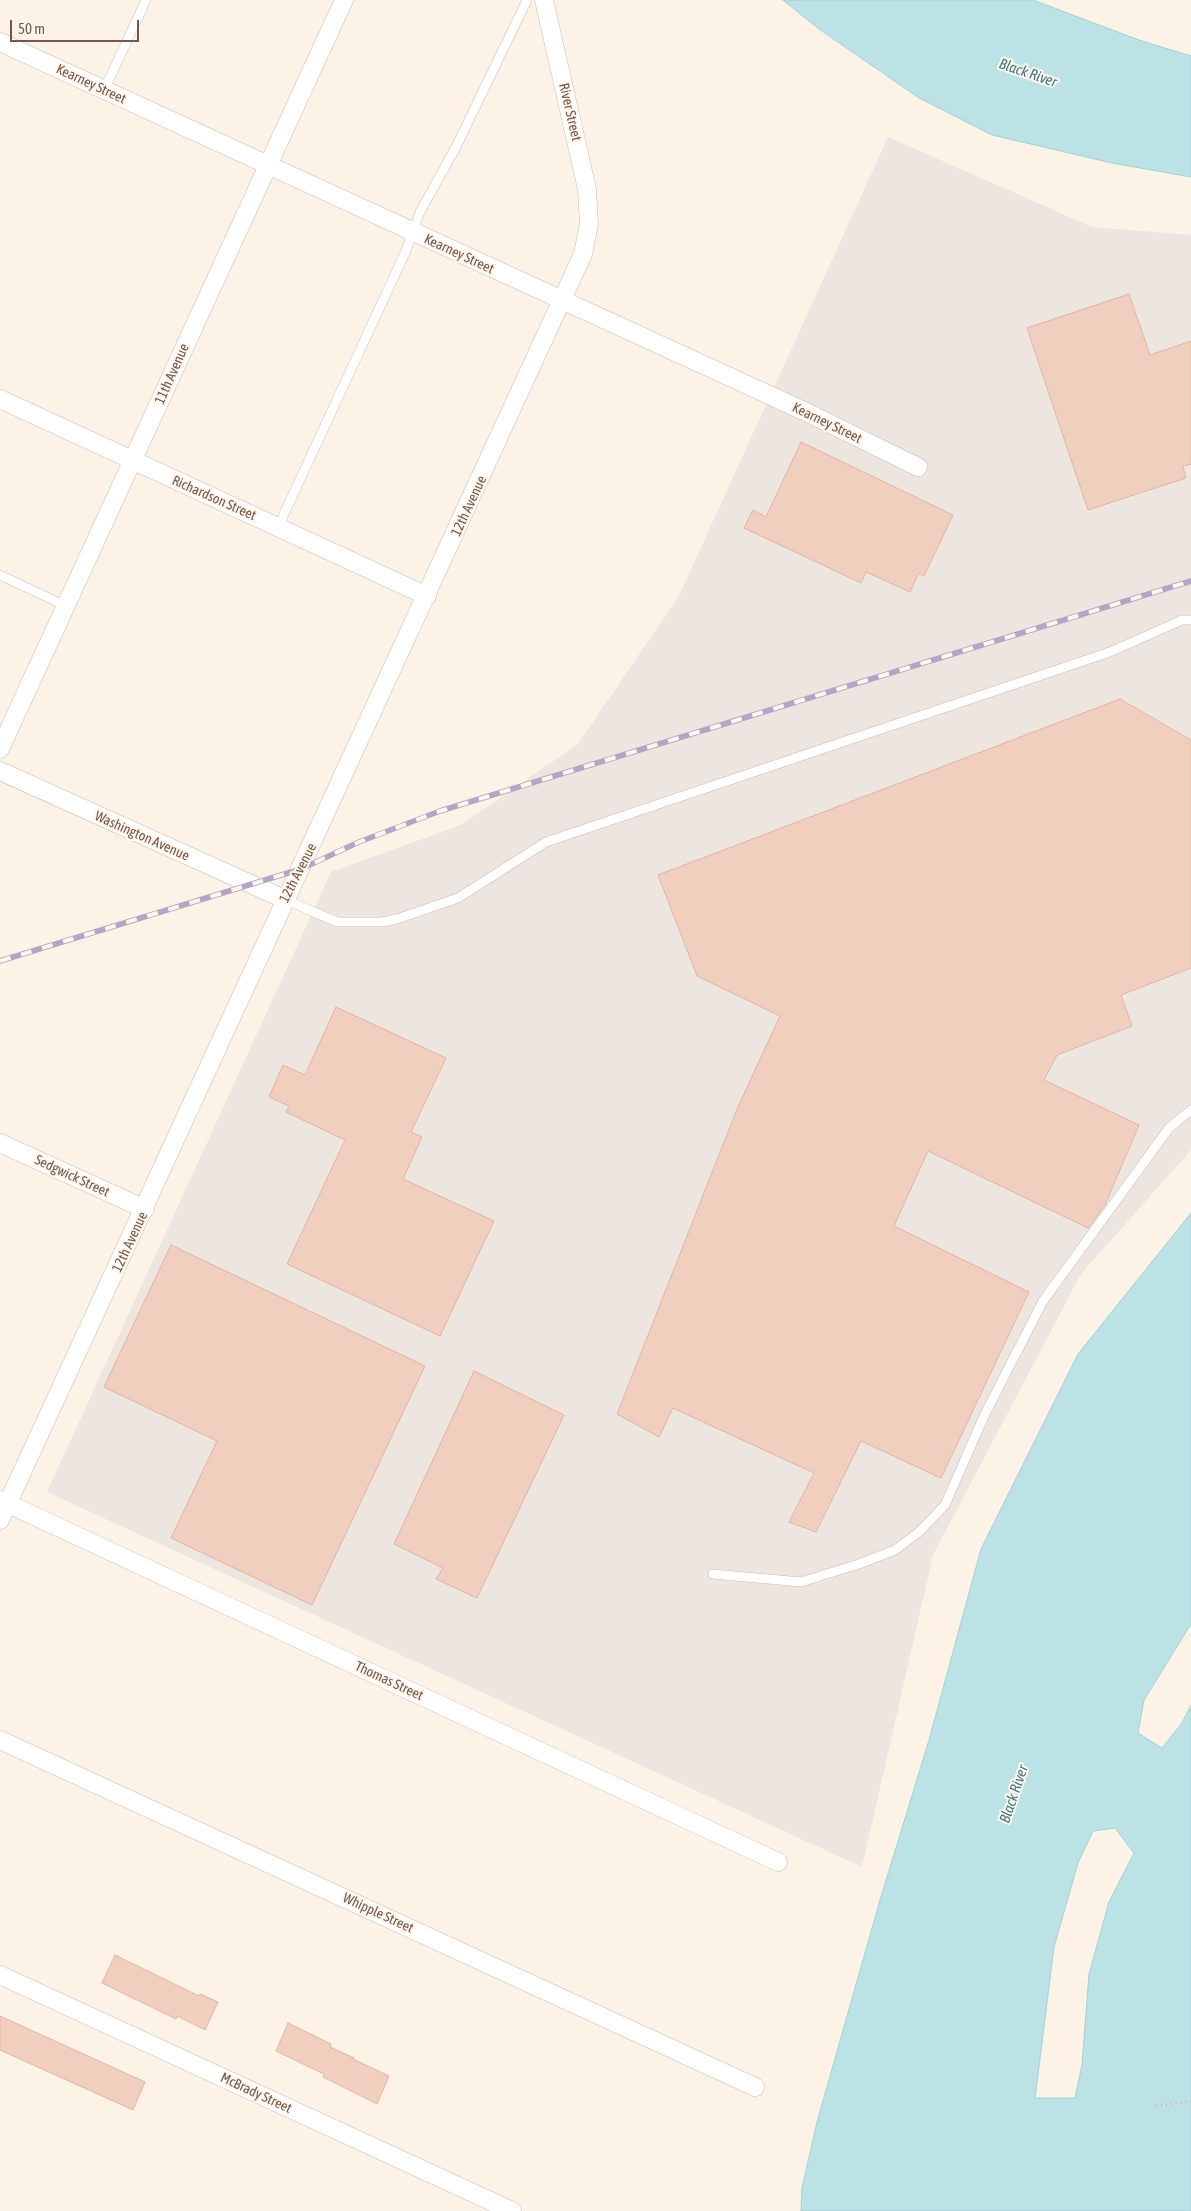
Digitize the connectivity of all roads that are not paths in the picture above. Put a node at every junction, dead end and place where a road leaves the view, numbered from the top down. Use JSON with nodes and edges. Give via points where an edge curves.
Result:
{"nodes":[{"id":1,"x":146,"y":0,"type":"edge"},
{"id":2,"x":344,"y":0,"type":"edge"},
{"id":3,"x":528,"y":0,"type":"edge"},
{"id":4,"x":544,"y":0,"type":"edge"},
{"id":5,"x":0,"y":42,"type":"edge"},
{"id":6,"x":104,"y":90,"type":"junction"},
{"id":7,"x":268,"y":164,"type":"junction"},
{"id":8,"x":589,"y":224,"type":"joint"},
{"id":9,"x":414,"y":233,"type":"junction"},
{"id":10,"x":563,"y":300,"type":"junction"},
{"id":11,"x":0,"y":400,"type":"edge"},
{"id":12,"x":133,"y":461,"type":"junction"},
{"id":13,"x":918,"y":467,"type":"dead end"},
{"id":14,"x":278,"y":527,"type":"junction"},
{"id":15,"x":0,"y":575,"type":"edge"},
{"id":16,"x":427,"y":596,"type":"junction"},
{"id":17,"x":66,"y":606,"type":"junction"},
{"id":18,"x":1191,"y":620,"type":"edge"},
{"id":19,"x":0,"y":749,"type":"edge"},
{"id":20,"x":0,"y":771,"type":"edge"},
{"id":21,"x":284,"y":900,"type":"junction"},
{"id":22,"x":1191,"y":1110,"type":"edge"},
{"id":23,"x":0,"y":1143,"type":"edge"},
{"id":24,"x":145,"y":1209,"type":"junction"},
{"id":25,"x":4,"y":1502,"type":"edge"},
{"id":26,"x":0,"y":1520,"type":"edge"},
{"id":27,"x":713,"y":1574,"type":"dead end"},
{"id":28,"x":0,"y":1740,"type":"edge"},
{"id":29,"x":778,"y":1862,"type":"dead end"},
{"id":30,"x":0,"y":1975,"type":"edge"},
{"id":31,"x":755,"y":2087,"type":"dead end"},
{"id":32,"x":512,"y":2211,"type":"edge"}],
"edges":[{"from":1,"to":6,"type":"lane"},
{"from":2,"to":7,"type":"street","name":"11th Avenue"},
{"from":3,"to":9,"type":"lane","via":[[420,212]]},
{"from":4,"to":8,"type":"street","name":"River Street","via":[[587,189]]},
{"from":5,"to":6,"type":"street","name":"Kearney Street"},
{"from":6,"to":7,"type":"street","name":"Kearney Street"},
{"from":7,"to":9,"type":"street","name":"Kearney Street"},
{"from":7,"to":12,"type":"street","name":"11th Avenue"},
{"from":8,"to":10,"type":"street","name":"12th Avenue","via":[[583,254]]},
{"from":9,"to":10,"type":"street","name":"Kearney Street"},
{"from":9,"to":14,"type":"lane"},
{"from":10,"to":13,"type":"street","name":"Kearney Street"},
{"from":10,"to":16,"type":"street","name":"12th Avenue"},
{"from":11,"to":12,"type":"street","name":"Richardson Street"},
{"from":12,"to":14,"type":"street","name":"Richardson Street"},
{"from":12,"to":17,"type":"street","name":"11th Avenue"},
{"from":14,"to":16,"type":"street","name":"Richardson Street"},
{"from":15,"to":17,"type":"lane"},
{"from":16,"to":21,"type":"street","name":"12th Avenue"},
{"from":17,"to":19,"type":"street","name":"11th Avenue"},
{"from":18,"to":21,"type":"lane","via":[[1182,620],[1110,652],[546,842],[458,898],[406,916],[382,922],[337,922]]},
{"from":20,"to":21,"type":"street","name":"Washington Avenue"},
{"from":21,"to":24,"type":"street","name":"12th Avenue"},
{"from":22,"to":27,"type":"lane","via":[[1169,1128],[1043,1301],[985,1414],[945,1505],[919,1532],[895,1550],[801,1582]]},
{"from":23,"to":24,"type":"street","name":"Sedgwick Street"},
{"from":24,"to":25,"type":"street","name":"12th Avenue"},
{"from":25,"to":26,"type":"street","name":"12th Avenue"},
{"from":25,"to":29,"type":"street","name":"Thomas Street"},
{"from":28,"to":31,"type":"street","name":"Whipple Street"},
{"from":30,"to":32,"type":"street","name":"McBrady Street"}]}
